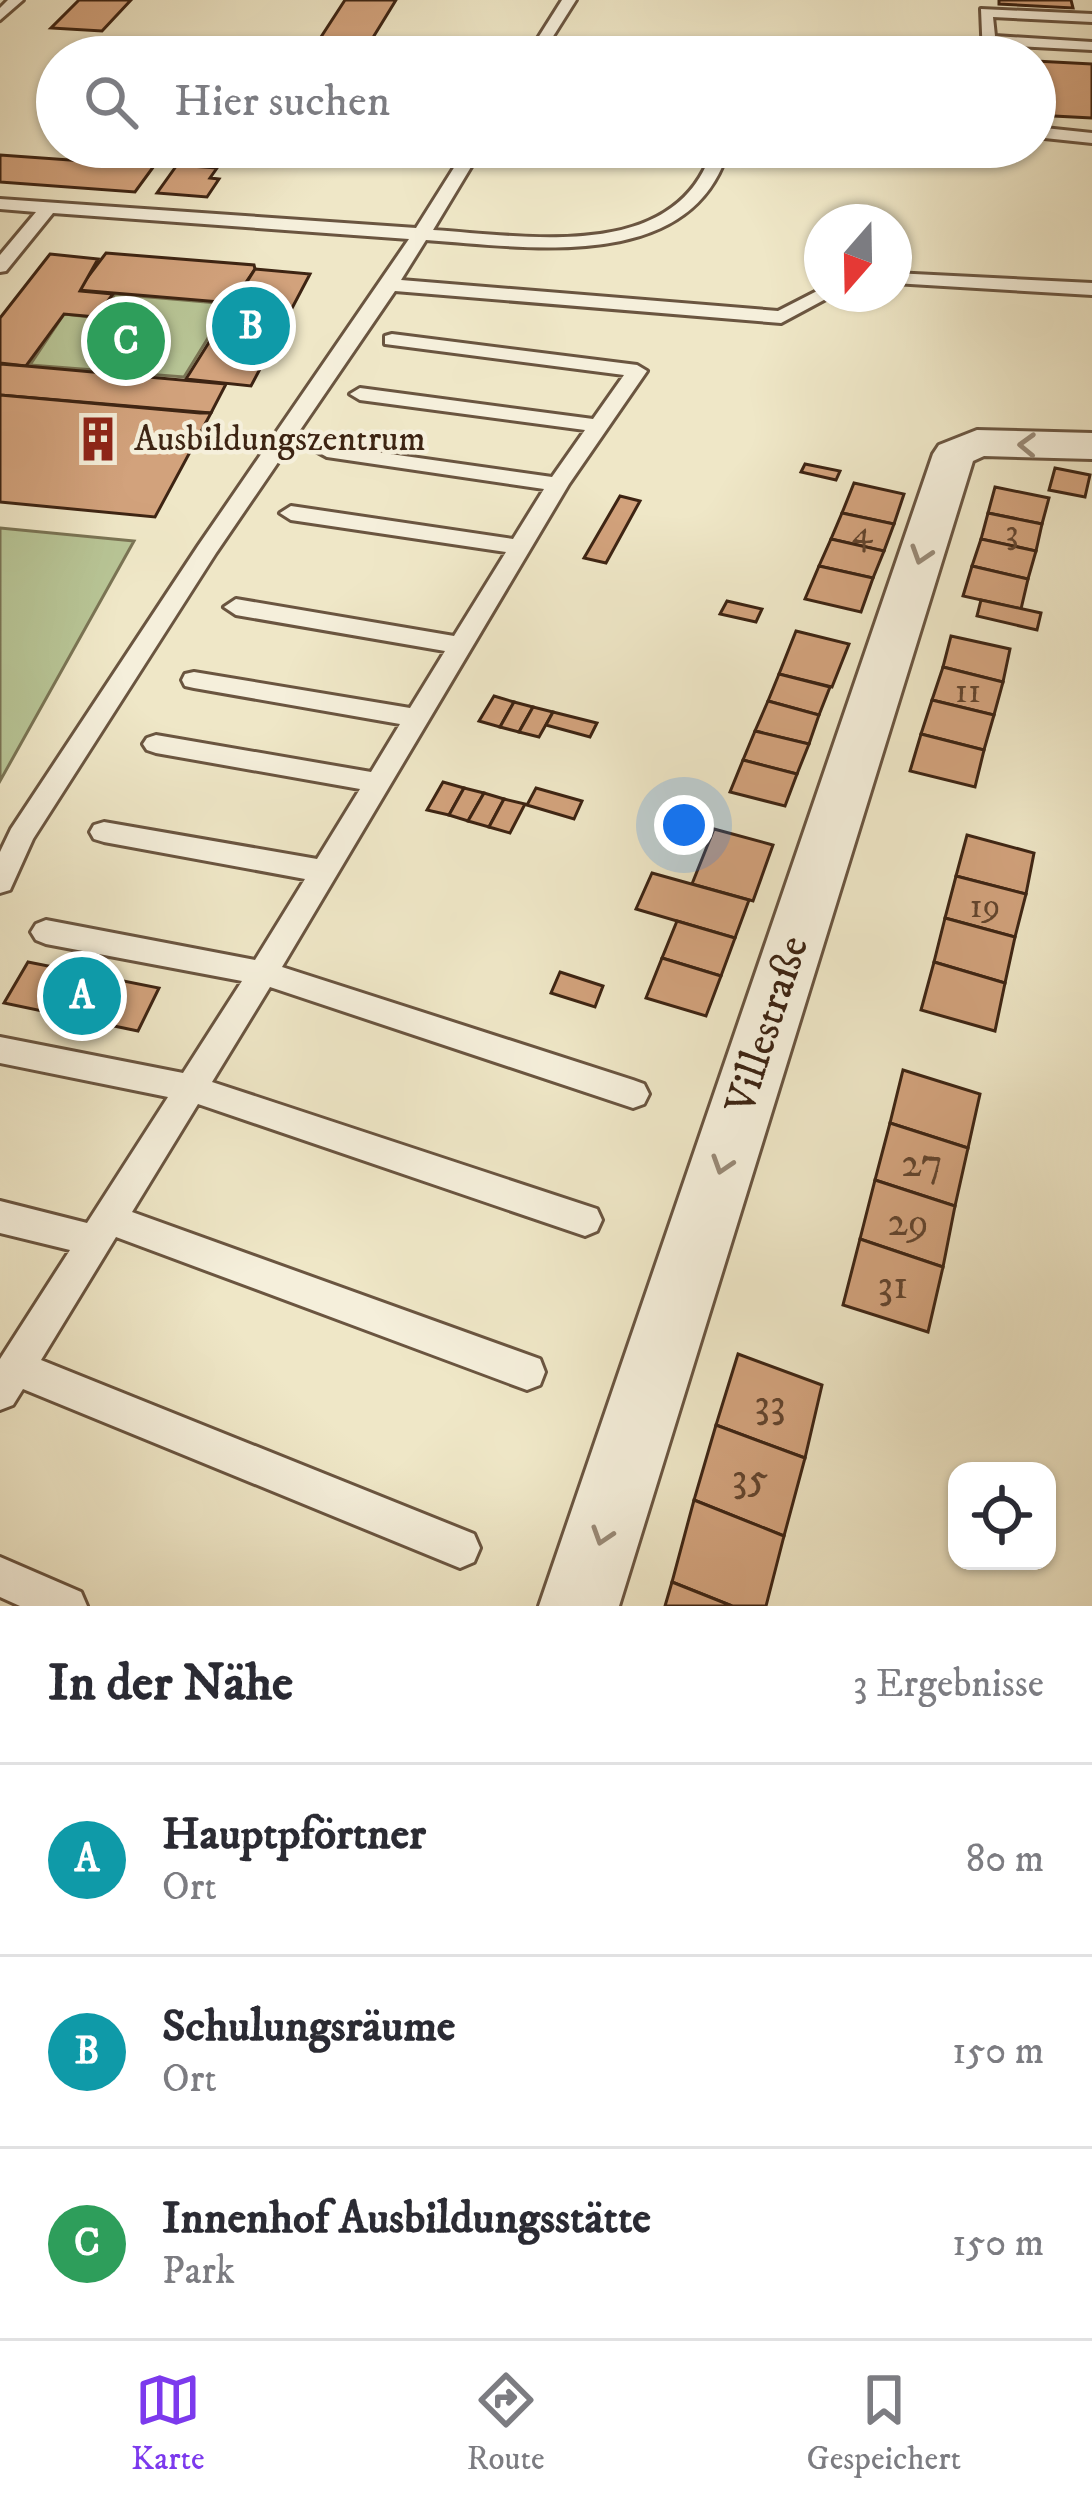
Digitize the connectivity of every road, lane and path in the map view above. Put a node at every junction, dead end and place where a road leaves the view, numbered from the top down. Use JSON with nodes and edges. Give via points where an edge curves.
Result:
{"nodes":[{"id":1,"x":16,"y":0,"type":"edge"},
{"id":2,"x":569,"y":0,"type":"edge"},
{"id":3,"x":0,"y":16,"type":"edge"},
{"id":4,"x":1092,"y":18,"type":"edge"},
{"id":5,"x":546,"y":36,"type":"edge"},
{"id":6,"x":988,"y":36,"type":"edge"},
{"id":7,"x":1092,"y":46,"type":"edge"},
{"id":8,"x":1056,"y":47,"type":"edge"},
{"id":9,"x":1056,"y":135,"type":"edge"},
{"id":10,"x":1092,"y":139,"type":"edge"},
{"id":11,"x":461,"y":168,"type":"edge"},
{"id":12,"x":718,"y":168,"type":"edge"},
{"id":13,"x":0,"y":204,"type":"edge"},
{"id":14,"x":49,"y":207,"type":"junction"},
{"id":15,"x":417,"y":236,"type":"junction"},
{"id":16,"x":0,"y":267,"type":"edge"},
{"id":17,"x":912,"y":279,"type":"edge"},
{"id":18,"x":389,"y":285,"type":"junction"},
{"id":19,"x":1092,"y":289,"type":"edge"},
{"id":20,"x":804,"y":305,"type":"edge"},
{"id":21,"x":392,"y":340,"type":"dead end"},
{"id":22,"x":360,"y":394,"type":"dead end"},
{"id":23,"x":601,"y":426,"type":"junction"},
{"id":24,"x":1092,"y":446,"type":"edge"},
{"id":25,"x":327,"y":451,"type":"dead end"},
{"id":26,"x":558,"y":484,"type":"junction"},
{"id":27,"x":291,"y":513,"type":"dead end"},
{"id":28,"x":520,"y":548,"type":"junction"},
{"id":29,"x":236,"y":608,"type":"dead end"},
{"id":30,"x":459,"y":645,"type":"junction"},
{"id":31,"x":194,"y":680,"type":"dead end"},
{"id":32,"x":419,"y":718,"type":"junction"},
{"id":33,"x":156,"y":743,"type":"dead end"},
{"id":34,"x":379,"y":783,"type":"junction"},
{"id":35,"x":104,"y":832,"type":"dead end"},
{"id":36,"x":10,"y":835,"type":"edge"},
{"id":37,"x":323,"y":872,"type":"junction"},
{"id":38,"x":0,"y":880,"type":"edge"},
{"id":39,"x":46,"y":932,"type":"dead end"},
{"id":40,"x":263,"y":973,"type":"junction"},
{"id":41,"x":0,"y":1050,"type":"edge"},
{"id":42,"x":190,"y":1088,"type":"junction"},
{"id":43,"x":633,"y":1094,"type":"dead end"},
{"id":44,"x":0,"y":1217,"type":"edge"},
{"id":45,"x":585,"y":1220,"type":"dead end"},
{"id":46,"x":105,"y":1230,"type":"junction"},
{"id":47,"x":527,"y":1372,"type":"dead end"},
{"id":48,"x":5,"y":1383,"type":"edge"},
{"id":49,"x":460,"y":1548,"type":"dead end"},
{"id":50,"x":0,"y":1576,"type":"edge"},
{"id":51,"x":67,"y":1606,"type":"edge"},
{"id":52,"x":579,"y":1606,"type":"edge"}],
"edges":[{"from":1,"to":3,"type":"lane"},
{"from":2,"to":5,"type":"lane"},
{"from":4,"to":6,"type":"lane","via":[[986,13]]},
{"from":7,"to":8,"type":"lane"},
{"from":9,"to":10,"type":"lane"},
{"from":11,"to":15,"type":"lane"},
{"from":12,"to":15,"type":"lane","via":[[699,200],[616,236],[559,244]]},
{"from":13,"to":14,"type":"lane"},
{"from":14,"to":15,"type":"lane"},
{"from":14,"to":16,"type":"lane"},
{"from":15,"to":18,"type":"lane"},
{"from":17,"to":19,"type":"lane"},
{"from":18,"to":20,"type":"lane","via":[[781,317]]},
{"from":18,"to":36,"type":"lane"},
{"from":21,"to":23,"type":"lane","via":[[637,371]]},
{"from":22,"to":23,"type":"lane"},
{"from":23,"to":26,"type":"lane"},
{"from":24,"to":52,"type":"street","name":"Villestraße","one_way":true,"via":[[962,447],[954,454]]},
{"from":25,"to":26,"type":"lane"},
{"from":26,"to":28,"type":"lane"},
{"from":27,"to":28,"type":"lane"},
{"from":28,"to":30,"type":"lane"},
{"from":29,"to":30,"type":"lane"},
{"from":30,"to":32,"type":"lane"},
{"from":31,"to":32,"type":"lane"},
{"from":32,"to":34,"type":"lane"},
{"from":33,"to":34,"type":"lane"},
{"from":34,"to":37,"type":"lane"},
{"from":35,"to":37,"type":"lane"},
{"from":36,"to":38,"type":"lane"},
{"from":37,"to":40,"type":"lane"},
{"from":39,"to":40,"type":"lane"},
{"from":40,"to":42,"type":"lane"},
{"from":40,"to":43,"type":"lane"},
{"from":41,"to":42,"type":"lane"},
{"from":42,"to":45,"type":"lane"},
{"from":42,"to":46,"type":"lane"},
{"from":44,"to":46,"type":"lane"},
{"from":46,"to":47,"type":"lane"},
{"from":46,"to":48,"type":"lane"},
{"from":48,"to":49,"type":"lane"},
{"from":50,"to":51,"type":"lane"}]}
